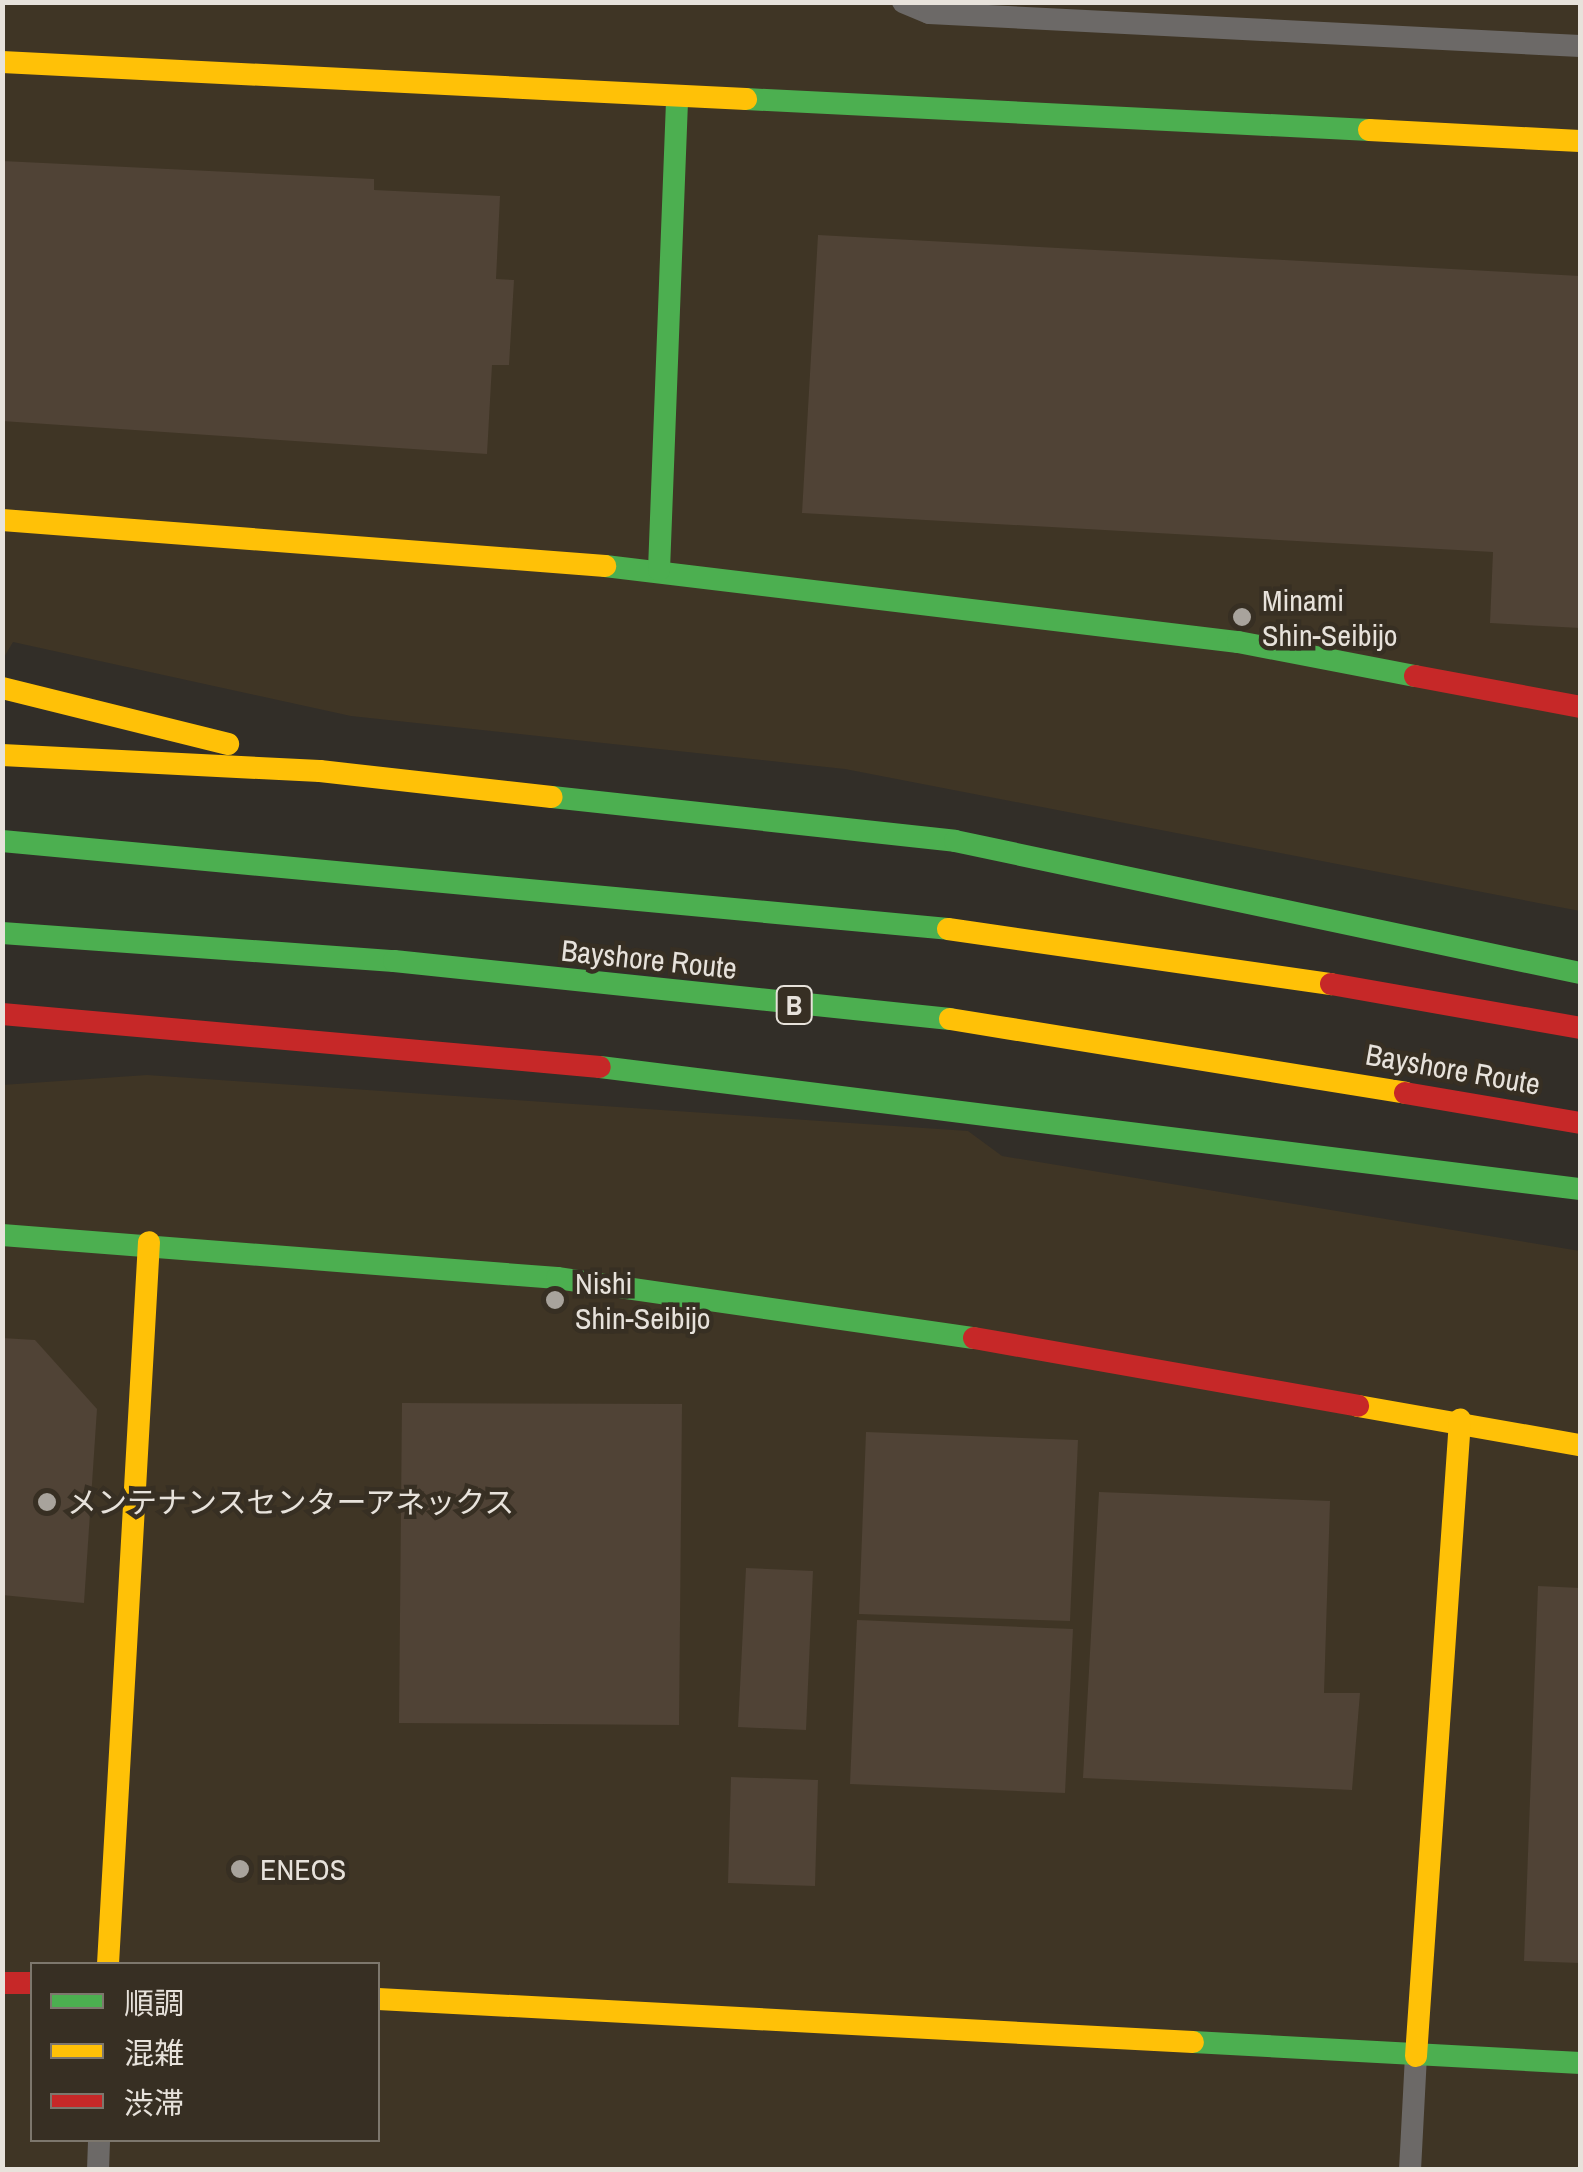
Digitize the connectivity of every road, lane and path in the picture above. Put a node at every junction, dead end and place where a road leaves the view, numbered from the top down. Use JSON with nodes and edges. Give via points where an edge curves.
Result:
{"nodes":[{"id":1,"x":903,"y":2,"type":"edge"},
{"id":2,"x":1580,"y":46,"type":"edge"},
{"id":3,"x":2,"y":62,"type":"edge"},
{"id":4,"x":676,"y":97,"type":"junction"},
{"id":5,"x":1580,"y":141,"type":"edge"},
{"id":6,"x":2,"y":520,"type":"edge"},
{"id":7,"x":658,"y":570,"type":"junction"},
{"id":8,"x":2,"y":688,"type":"edge"},
{"id":9,"x":1580,"y":706,"type":"edge"},
{"id":10,"x":2,"y":755,"type":"edge"},
{"id":11,"x":320,"y":770,"type":"junction"},
{"id":12,"x":2,"y":841,"type":"edge"},
{"id":13,"x":2,"y":933,"type":"edge"},
{"id":14,"x":1580,"y":974,"type":"edge"},
{"id":15,"x":2,"y":1014,"type":"edge"},
{"id":16,"x":41,"y":1023,"type":"junction"},
{"id":17,"x":1580,"y":1028,"type":"edge"},
{"id":18,"x":2,"y":1029,"type":"edge"},
{"id":19,"x":1580,"y":1123,"type":"edge"},
{"id":20,"x":1580,"y":1189,"type":"edge"},
{"id":21,"x":2,"y":1235,"type":"edge"},
{"id":22,"x":149,"y":1242,"type":"junction"},
{"id":23,"x":1460,"y":1420,"type":"junction"},
{"id":24,"x":1580,"y":1445,"type":"edge"},
{"id":25,"x":108,"y":1962,"type":"edge"},
{"id":26,"x":2,"y":1983,"type":"edge"},
{"id":27,"x":30,"y":1984,"type":"edge"},
{"id":28,"x":380,"y":1999,"type":"edge"},
{"id":29,"x":1416,"y":2056,"type":"junction"},
{"id":30,"x":1580,"y":2062,"type":"edge"},
{"id":31,"x":99,"y":2142,"type":"edge"},
{"id":32,"x":98,"y":2170,"type":"edge"},
{"id":33,"x":1410,"y":2170,"type":"edge"}],
"edges":[{"from":1,"to":2,"type":"lane","via":[[929,13]]},
{"from":3,"to":4,"type":"main road"},
{"from":4,"to":5,"type":"main road"},
{"from":4,"to":7,"type":"main road"},
{"from":6,"to":7,"type":"main road"},
{"from":7,"to":9,"type":"main road","via":[[1238,642]]},
{"from":8,"to":11,"type":"main road"},
{"from":10,"to":11,"type":"main road"},
{"from":11,"to":14,"type":"main road","via":[[955,841]]},
{"from":12,"to":17,"type":"main road","via":[[776,908],[1206,962]]},
{"from":13,"to":19,"type":"main road","name":"Bayshore Route","number":"B","via":[[394,961],[1016,1026]]},
{"from":15,"to":16,"type":"main road"},
{"from":16,"to":18,"type":"main road"},
{"from":16,"to":20,"type":"main road","via":[[753,1081]]},
{"from":21,"to":22,"type":"main road"},
{"from":22,"to":23,"type":"main road","via":[[557,1278]]},
{"from":22,"to":25,"type":"main road"},
{"from":23,"to":24,"type":"main road"},
{"from":23,"to":29,"type":"main road"},
{"from":26,"to":27,"type":"main road"},
{"from":28,"to":29,"type":"main road"},
{"from":29,"to":30,"type":"main road"},
{"from":29,"to":33,"type":"lane"},
{"from":31,"to":32,"type":"lane"}]}
